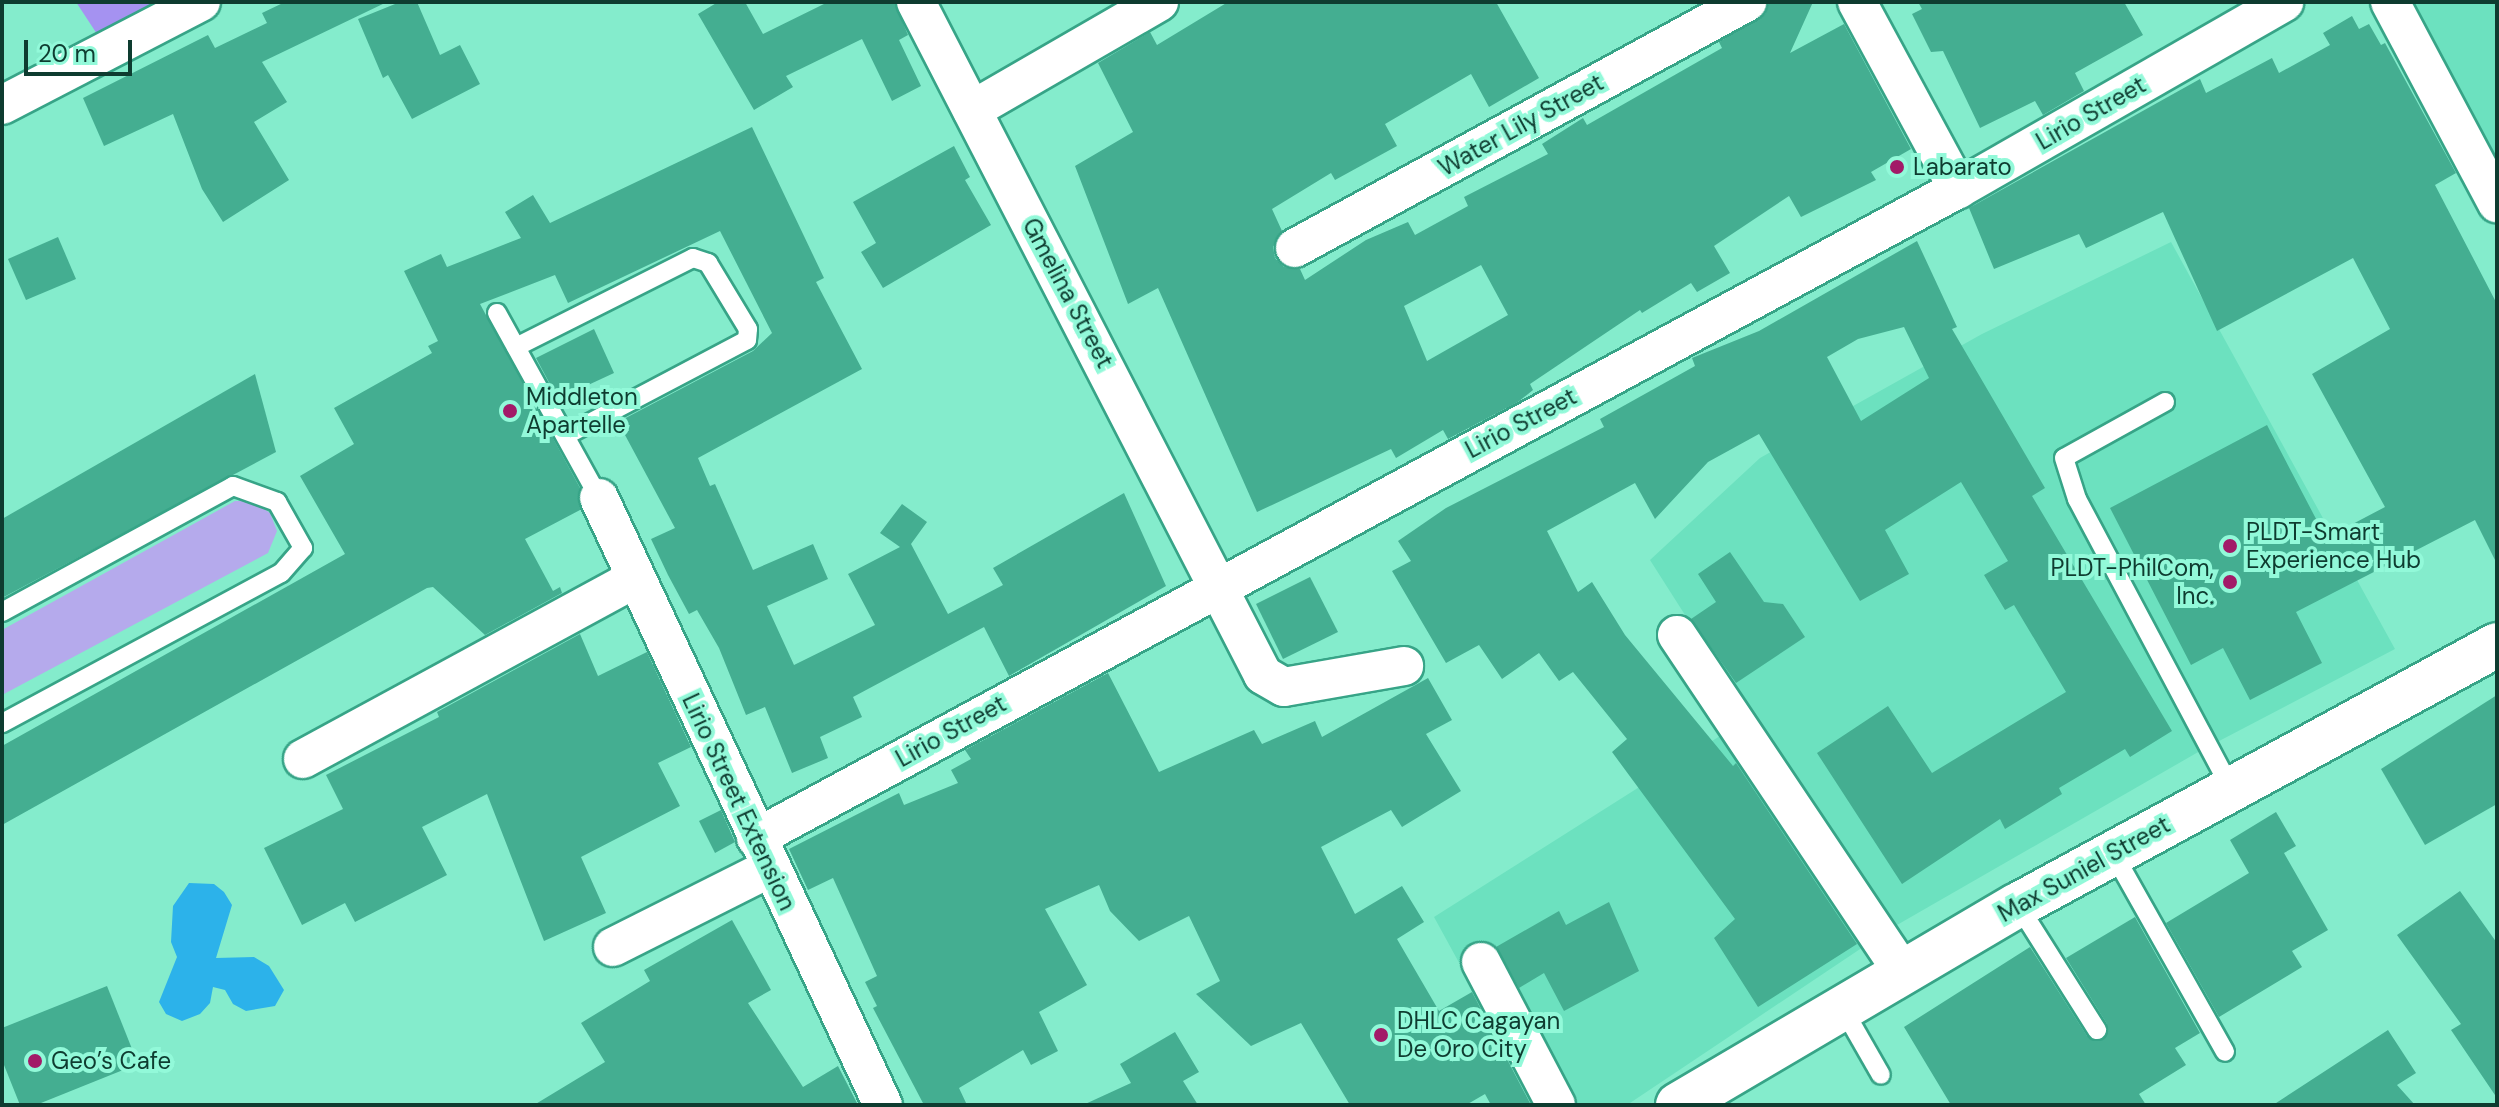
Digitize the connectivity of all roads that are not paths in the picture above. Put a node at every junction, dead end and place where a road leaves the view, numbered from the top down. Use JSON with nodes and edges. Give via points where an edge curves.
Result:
{"nodes":[{"id":1,"x":201,"y":2,"type":"edge"},
{"id":2,"x":916,"y":2,"type":"edge"},
{"id":3,"x":1159,"y":2,"type":"edge"},
{"id":4,"x":1747,"y":2,"type":"edge"},
{"id":5,"x":1857,"y":2,"type":"edge"},
{"id":6,"x":2284,"y":2,"type":"edge"},
{"id":7,"x":2390,"y":2,"type":"edge"},
{"id":8,"x":2,"y":105,"type":"edge"},
{"id":9,"x":972,"y":110,"type":"junction"},
{"id":10,"x":1958,"y":189,"type":"junction"},
{"id":11,"x":2497,"y":203,"type":"edge"},
{"id":12,"x":1295,"y":248,"type":"dead end"},
{"id":13,"x":497,"y":313,"type":"dead end"},
{"id":14,"x":516,"y":347,"type":"junction"},
{"id":15,"x":2165,"y":402,"type":"dead end"},
{"id":16,"x":567,"y":435,"type":"junction"},
{"id":17,"x":599,"y":498,"type":"joint"},
{"id":18,"x":634,"y":579,"type":"junction"},
{"id":19,"x":1220,"y":584,"type":"junction"},
{"id":20,"x":2,"y":612,"type":"edge"},
{"id":21,"x":1677,"y":635,"type":"dead end"},
{"id":22,"x":2497,"y":645,"type":"edge"},
{"id":23,"x":1404,"y":666,"type":"dead end"},
{"id":24,"x":2,"y":723,"type":"edge"},
{"id":25,"x":303,"y":759,"type":"dead end"},
{"id":26,"x":2230,"y":787,"type":"junction"},
{"id":27,"x":763,"y":853,"type":"junction"},
{"id":28,"x":2113,"y":853,"type":"junction"},
{"id":29,"x":2018,"y":905,"type":"junction"},
{"id":30,"x":613,"y":947,"type":"dead end"},
{"id":31,"x":1481,"y":962,"type":"dead end"},
{"id":32,"x":1903,"y":972,"type":"junction"},
{"id":33,"x":1842,"y":1007,"type":"junction"},
{"id":34,"x":2097,"y":1030,"type":"dead end"},
{"id":35,"x":2225,"y":1052,"type":"dead end"},
{"id":36,"x":1881,"y":1075,"type":"dead end"},
{"id":37,"x":883,"y":1105,"type":"edge"},
{"id":38,"x":1556,"y":1105,"type":"edge"},
{"id":39,"x":1678,"y":1105,"type":"edge"}],
"edges":[{"from":1,"to":8,"type":"street"},
{"from":2,"to":9,"type":"street","name":"Gmelina Street"},
{"from":3,"to":9,"type":"street"},
{"from":4,"to":12,"type":"street","name":"Water Lily Street"},
{"from":5,"to":10,"type":"street"},
{"from":6,"to":10,"type":"street","name":"Lirio Street"},
{"from":7,"to":11,"type":"street"},
{"from":9,"to":19,"type":"street","name":"Gmelina Street"},
{"from":10,"to":19,"type":"street","name":"Lirio Street"},
{"from":13,"to":14,"type":"lane"},
{"from":14,"to":16,"type":"lane"},
{"from":14,"to":16,"type":"lane","via":[[693,258],[708,263],[748,329],[747,340]]},
{"from":15,"to":26,"type":"lane","via":[[2064,458],[2067,474]]},
{"from":16,"to":17,"type":"lane"},
{"from":17,"to":18,"type":"street","name":"Lirio Street Extension"},
{"from":18,"to":25,"type":"street"},
{"from":18,"to":27,"type":"street","name":"Lirio Street Extension"},
{"from":19,"to":23,"type":"street","name":"Gmelina Street","via":[[1263,675],[1273,684],[1284,687]]},
{"from":19,"to":27,"type":"street","name":"Lirio Street"},
{"from":20,"to":24,"type":"lane","via":[[233,486],[277,502],[303,548],[281,573]]},
{"from":21,"to":32,"type":"street"},
{"from":22,"to":26,"type":"main road","name":"Max Suniel Street"},
{"from":26,"to":28,"type":"main road","name":"Max Suniel Street"},
{"from":27,"to":30,"type":"street","name":"Lirio Street"},
{"from":27,"to":37,"type":"street","name":"Lirio Street Extension"},
{"from":28,"to":29,"type":"main road","name":"Max Suniel Street"},
{"from":28,"to":35,"type":"lane"},
{"from":29,"to":32,"type":"main road","name":"Max Suniel Street"},
{"from":29,"to":34,"type":"lane"},
{"from":31,"to":38,"type":"street"},
{"from":32,"to":33,"type":"main road","name":"Max Suniel Street"},
{"from":33,"to":36,"type":"lane"},
{"from":33,"to":39,"type":"main road","name":"Max Suniel Street"}]}
